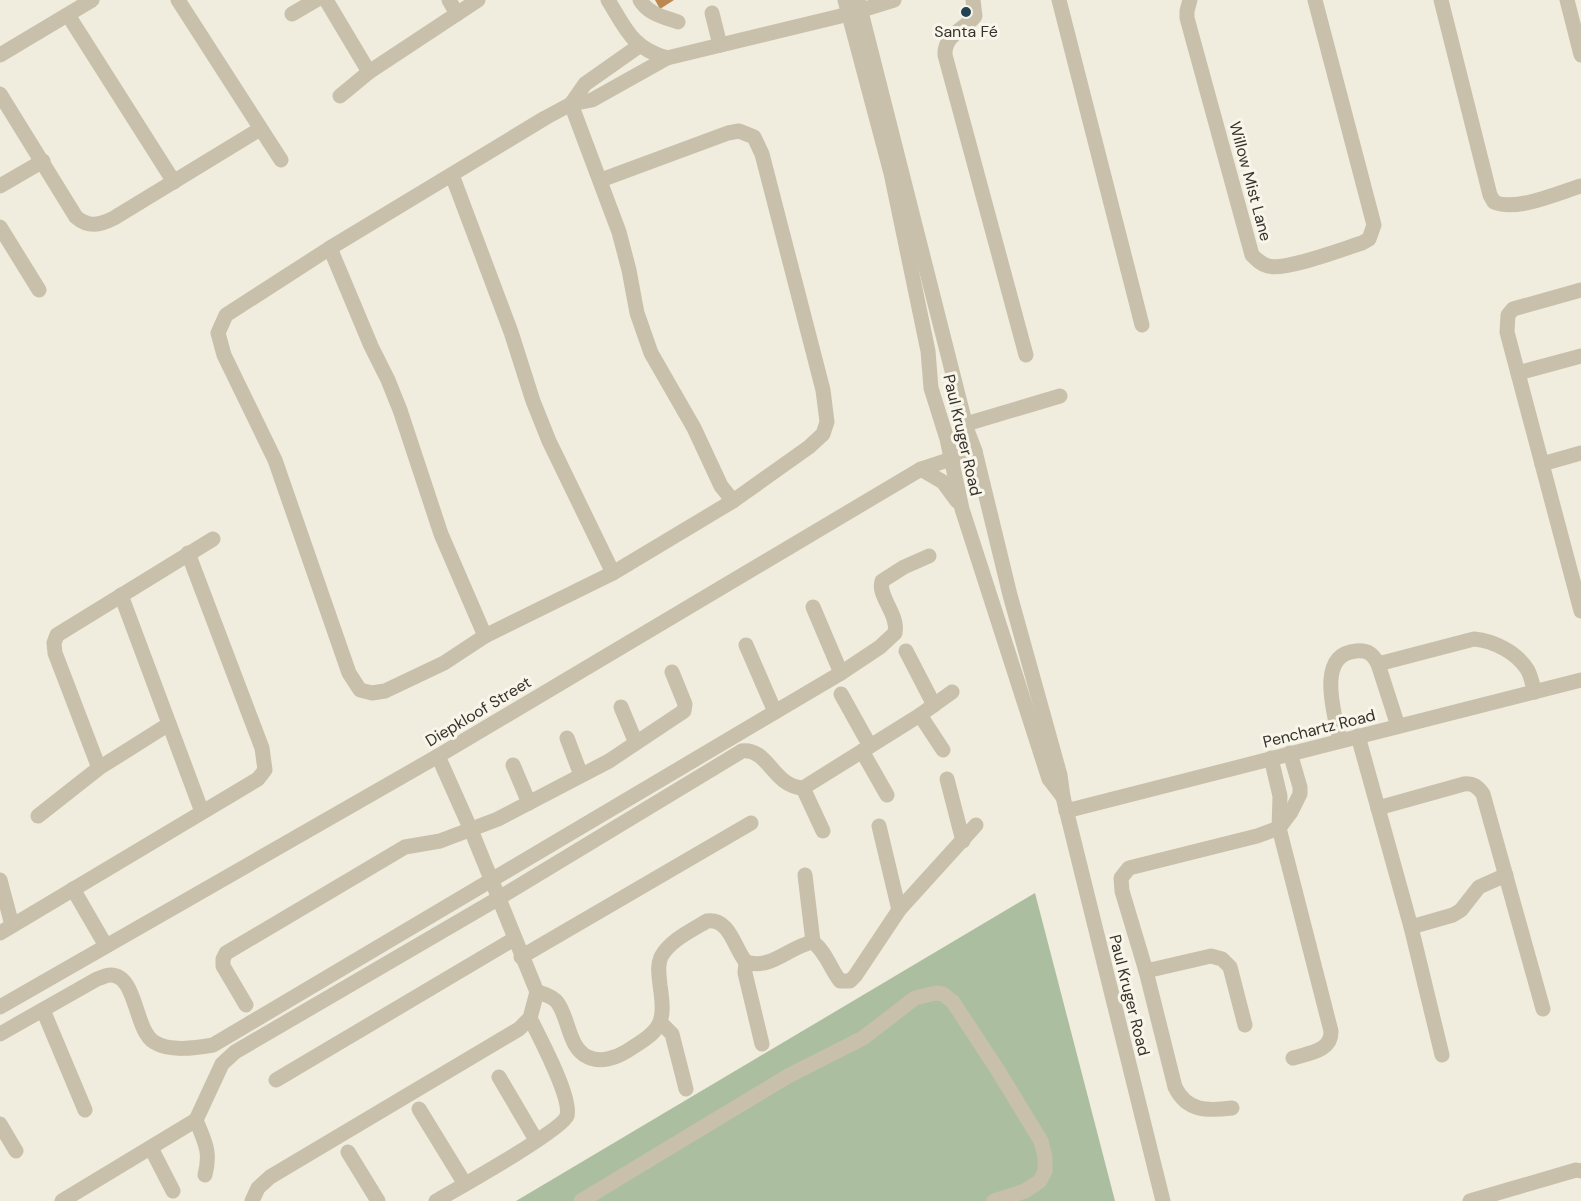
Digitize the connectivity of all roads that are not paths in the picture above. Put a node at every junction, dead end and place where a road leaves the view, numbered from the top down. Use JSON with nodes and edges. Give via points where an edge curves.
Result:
{"nodes":[{"id":1,"x":92,"y":0,"type":"edge"},
{"id":2,"x":178,"y":0,"type":"edge"},
{"id":3,"x":316,"y":0,"type":"edge"},
{"id":4,"x":326,"y":0,"type":"edge"},
{"id":5,"x":449,"y":0,"type":"edge"},
{"id":6,"x":478,"y":0,"type":"edge"},
{"id":7,"x":608,"y":0,"type":"edge"},
{"id":8,"x":640,"y":0,"type":"edge"},
{"id":9,"x":894,"y":0,"type":"edge"},
{"id":10,"x":973,"y":0,"type":"edge"},
{"id":11,"x":1059,"y":0,"type":"edge"},
{"id":12,"x":1190,"y":0,"type":"edge"},
{"id":13,"x":1315,"y":0,"type":"edge"},
{"id":14,"x":1441,"y":0,"type":"edge"},
{"id":15,"x":1567,"y":0,"type":"edge"},
{"id":16,"x":853,"y":6,"type":"edge"},
{"id":17,"x":712,"y":13,"type":"dead end"},
{"id":18,"x":292,"y":14,"type":"dead end"},
{"id":19,"x":457,"y":14,"type":"junction"},
{"id":20,"x":68,"y":15,"type":"junction"},
{"id":21,"x":678,"y":22,"type":"dead end"},
{"id":22,"x":720,"y":45,"type":"junction"},
{"id":23,"x":639,"y":46,"type":"junction"},
{"id":24,"x":0,"y":55,"type":"edge"},
{"id":25,"x":1581,"y":55,"type":"edge"},
{"id":26,"x":667,"y":58,"type":"junction"},
{"id":27,"x":369,"y":72,"type":"junction"},
{"id":28,"x":0,"y":94,"type":"edge"},
{"id":29,"x":340,"y":96,"type":"dead end"},
{"id":30,"x":571,"y":104,"type":"junction"},
{"id":31,"x":260,"y":129,"type":"junction"},
{"id":32,"x":281,"y":160,"type":"dead end"},
{"id":33,"x":43,"y":161,"type":"junction"},
{"id":34,"x":452,"y":175,"type":"junction"},
{"id":35,"x":601,"y":180,"type":"junction"},
{"id":36,"x":174,"y":182,"type":"junction"},
{"id":37,"x":0,"y":186,"type":"edge"},
{"id":38,"x":1581,"y":186,"type":"edge"},
{"id":39,"x":0,"y":227,"type":"edge"},
{"id":40,"x":4,"y":244,"type":"edge"},
{"id":41,"x":330,"y":248,"type":"junction"},
{"id":42,"x":39,"y":290,"type":"dead end"},
{"id":43,"x":1581,"y":291,"type":"edge"},
{"id":44,"x":1142,"y":325,"type":"dead end"},
{"id":45,"x":1026,"y":355,"type":"dead end"},
{"id":46,"x":1581,"y":356,"type":"edge"},
{"id":47,"x":1518,"y":373,"type":"junction"},
{"id":48,"x":1060,"y":396,"type":"dead end"},
{"id":49,"x":966,"y":424,"type":"junction"},
{"id":50,"x":975,"y":451,"type":"junction"},
{"id":51,"x":1581,"y":453,"type":"edge"},
{"id":52,"x":950,"y":458,"type":"junction"},
{"id":53,"x":1542,"y":464,"type":"junction"},
{"id":54,"x":921,"y":469,"type":"junction"},
{"id":55,"x":733,"y":501,"type":"junction"},
{"id":56,"x":962,"y":508,"type":"junction"},
{"id":57,"x":213,"y":539,"type":"dead end"},
{"id":58,"x":1574,"y":553,"type":"edge"},
{"id":59,"x":189,"y":554,"type":"junction"},
{"id":60,"x":929,"y":556,"type":"dead end"},
{"id":61,"x":613,"y":573,"type":"junction"},
{"id":62,"x":121,"y":595,"type":"junction"},
{"id":63,"x":813,"y":607,"type":"dead end"},
{"id":64,"x":1581,"y":611,"type":"edge"},
{"id":65,"x":485,"y":636,"type":"junction"},
{"id":66,"x":746,"y":645,"type":"dead end"},
{"id":67,"x":906,"y":651,"type":"dead end"},
{"id":68,"x":1378,"y":664,"type":"junction"},
{"id":69,"x":672,"y":672,"type":"dead end"},
{"id":70,"x":841,"y":673,"type":"junction"},
{"id":71,"x":1581,"y":680,"type":"edge"},
{"id":72,"x":952,"y":692,"type":"dead end"},
{"id":73,"x":1534,"y":692,"type":"junction"},
{"id":74,"x":841,"y":694,"type":"dead end"},
{"id":75,"x":934,"y":705,"type":"junction"},
{"id":76,"x":621,"y":707,"type":"dead end"},
{"id":77,"x":775,"y":712,"type":"junction"},
{"id":78,"x":920,"y":715,"type":"junction"},
{"id":79,"x":169,"y":724,"type":"junction"},
{"id":80,"x":1398,"y":726,"type":"junction"},
{"id":81,"x":1359,"y":736,"type":"junction"},
{"id":82,"x":567,"y":738,"type":"dead end"},
{"id":83,"x":1340,"y":741,"type":"junction"},
{"id":84,"x":636,"y":743,"type":"junction"},
{"id":85,"x":866,"y":749,"type":"junction"},
{"id":86,"x":943,"y":750,"type":"dead end"},
{"id":87,"x":1290,"y":753,"type":"junction"},
{"id":88,"x":438,"y":756,"type":"junction"},
{"id":89,"x":1271,"y":758,"type":"junction"},
{"id":90,"x":513,"y":765,"type":"dead end"},
{"id":91,"x":99,"y":768,"type":"junction"},
{"id":92,"x":581,"y":776,"type":"junction"},
{"id":93,"x":947,"y":779,"type":"dead end"},
{"id":94,"x":803,"y":788,"type":"junction"},
{"id":95,"x":887,"y":795,"type":"dead end"},
{"id":96,"x":529,"y":803,"type":"junction"},
{"id":97,"x":1065,"y":804,"type":"junction"},
{"id":98,"x":1378,"y":808,"type":"junction"},
{"id":99,"x":202,"y":812,"type":"junction"},
{"id":100,"x":38,"y":816,"type":"dead end"},
{"id":101,"x":751,"y":823,"type":"dead end"},
{"id":102,"x":976,"y":825,"type":"dead end"},
{"id":103,"x":879,"y":826,"type":"dead end"},
{"id":104,"x":1279,"y":828,"type":"junction"},
{"id":105,"x":471,"y":830,"type":"junction"},
{"id":106,"x":823,"y":831,"type":"dead end"},
{"id":107,"x":963,"y":841,"type":"junction"},
{"id":108,"x":805,"y":875,"type":"dead end"},
{"id":109,"x":1506,"y":875,"type":"junction"},
{"id":110,"x":0,"y":880,"type":"edge"},
{"id":111,"x":490,"y":881,"type":"junction"},
{"id":112,"x":74,"y":889,"type":"junction"},
{"id":113,"x":499,"y":898,"type":"junction"},
{"id":114,"x":899,"y":910,"type":"junction"},
{"id":115,"x":1411,"y":927,"type":"junction"},
{"id":116,"x":6,"y":929,"type":"edge"},
{"id":117,"x":514,"y":939,"type":"junction"},
{"id":118,"x":813,"y":942,"type":"junction"},
{"id":119,"x":106,"y":946,"type":"junction"},
{"id":120,"x":521,"y":957,"type":"junction"},
{"id":121,"x":746,"y":962,"type":"junction"},
{"id":122,"x":1146,"y":971,"type":"junction"},
{"id":123,"x":537,"y":992,"type":"junction"},
{"id":124,"x":246,"y":1005,"type":"dead end"},
{"id":125,"x":0,"y":1007,"type":"edge"},
{"id":126,"x":1543,"y":1009,"type":"dead end"},
{"id":127,"x":43,"y":1010,"type":"junction"},
{"id":128,"x":530,"y":1018,"type":"junction"},
{"id":129,"x":661,"y":1023,"type":"junction"},
{"id":130,"x":1245,"y":1025,"type":"dead end"},
{"id":131,"x":0,"y":1034,"type":"edge"},
{"id":132,"x":762,"y":1044,"type":"dead end"},
{"id":133,"x":1442,"y":1055,"type":"dead end"},
{"id":134,"x":1293,"y":1058,"type":"dead end"},
{"id":135,"x":499,"y":1077,"type":"dead end"},
{"id":136,"x":276,"y":1080,"type":"dead end"},
{"id":137,"x":686,"y":1089,"type":"dead end"},
{"id":138,"x":1232,"y":1108,"type":"dead end"},
{"id":139,"x":419,"y":1109,"type":"dead end"},
{"id":140,"x":85,"y":1110,"type":"dead end"},
{"id":141,"x":196,"y":1120,"type":"junction"},
{"id":142,"x":0,"y":1124,"type":"edge"},
{"id":143,"x":536,"y":1140,"type":"junction"},
{"id":144,"x":152,"y":1148,"type":"junction"},
{"id":145,"x":16,"y":1151,"type":"dead end"},
{"id":146,"x":348,"y":1152,"type":"dead end"},
{"id":147,"x":1581,"y":1171,"type":"edge"},
{"id":148,"x":205,"y":1175,"type":"dead end"},
{"id":149,"x":465,"y":1184,"type":"junction"},
{"id":150,"x":173,"y":1191,"type":"dead end"},
{"id":151,"x":86,"y":1195,"type":"edge"},
{"id":152,"x":62,"y":1201,"type":"edge"},
{"id":153,"x":252,"y":1201,"type":"edge"},
{"id":154,"x":378,"y":1201,"type":"edge"},
{"id":155,"x":436,"y":1201,"type":"edge"},
{"id":156,"x":581,"y":1201,"type":"edge"},
{"id":157,"x":994,"y":1201,"type":"edge"},
{"id":158,"x":1163,"y":1201,"type":"edge"},
{"id":159,"x":1470,"y":1201,"type":"edge"}],
"edges":[{"from":1,"to":20,"type":"street"},
{"from":2,"to":31,"type":"street"},
{"from":3,"to":18,"type":"street"},
{"from":4,"to":27,"type":"street"},
{"from":5,"to":19,"type":"street"},
{"from":6,"to":19,"type":"street"},
{"from":7,"to":23,"type":"street"},
{"from":8,"to":21,"type":"street","via":[[657,15]]},
{"from":9,"to":16,"type":"street"},
{"from":10,"to":45,"type":"street","via":[[975,16],[946,44],[945,55]]},
{"from":11,"to":44,"type":"street"},
{"from":12,"to":13,"type":"street","name":"Willow Mist Lane","via":[[1187,18],[1252,255],[1275,267],[1362,243],[1369,239],[1374,225]]},
{"from":14,"to":38,"type":"street","via":[[1494,202],[1509,206]]},
{"from":15,"to":25,"type":"street"},
{"from":16,"to":22,"type":"street"},
{"from":16,"to":49,"type":"street","name":"Paul Kruger Road"},
{"from":16,"to":52,"type":"street","name":"Paul Kruger Road","via":[[928,351],[931,388]]},
{"from":17,"to":22,"type":"street"},
{"from":19,"to":27,"type":"street"},
{"from":20,"to":24,"type":"street"},
{"from":20,"to":36,"type":"street"},
{"from":22,"to":26,"type":"street"},
{"from":23,"to":26,"type":"street"},
{"from":23,"to":30,"type":"street","via":[[585,84]]},
{"from":26,"to":30,"type":"street","via":[[592,100]]},
{"from":27,"to":29,"type":"street"},
{"from":28,"to":33,"type":"street"},
{"from":30,"to":34,"type":"street"},
{"from":30,"to":35,"type":"street"},
{"from":31,"to":32,"type":"street"},
{"from":31,"to":36,"type":"street"},
{"from":33,"to":36,"type":"street","via":[[76,217],[93,225],[102,225]]},
{"from":33,"to":37,"type":"street"},
{"from":34,"to":41,"type":"street"},
{"from":34,"to":61,"type":"street","via":[[549,441]]},
{"from":35,"to":55,"type":"street","via":[[651,353],[694,428],[720,486]]},
{"from":35,"to":55,"type":"street","via":[[728,133],[747,133],[758,144],[823,390],[827,422],[823,434],[809,447]]},
{"from":39,"to":40,"type":"street"},
{"from":40,"to":42,"type":"street"},
{"from":41,"to":65,"type":"street","via":[[392,390],[441,534]]},
{"from":41,"to":65,"type":"street","via":[[226,315],[218,333],[224,356],[275,460],[349,672],[360,690],[385,691],[444,663]]},
{"from":43,"to":47,"type":"street","via":[[1513,309],[1508,315],[1507,332]]},
{"from":46,"to":47,"type":"street"},
{"from":47,"to":53,"type":"street"},
{"from":48,"to":49,"type":"street"},
{"from":49,"to":50,"type":"street","name":"Paul Kruger Road"},
{"from":50,"to":52,"type":"street","name":"Diepkloof Street"},
{"from":50,"to":97,"type":"street","name":"Paul Kruger Road"},
{"from":51,"to":53,"type":"street"},
{"from":52,"to":54,"type":"street","name":"Diepkloof Street"},
{"from":52,"to":56,"type":"street","name":"Paul Kruger Road"},
{"from":53,"to":58,"type":"street"},
{"from":54,"to":56,"type":"street","via":[[943,482]]},
{"from":54,"to":88,"type":"street","name":"Diepkloof Street"},
{"from":55,"to":61,"type":"street"},
{"from":56,"to":97,"type":"street","name":"Paul Kruger Road","via":[[1049,779]]},
{"from":57,"to":59,"type":"street"},
{"from":58,"to":64,"type":"street"},
{"from":59,"to":62,"type":"street"},
{"from":59,"to":99,"type":"street","via":[[266,770],[258,779]]},
{"from":60,"to":70,"type":"street","via":[[882,581],[881,590],[895,620],[895,633]]},
{"from":61,"to":65,"type":"street"},
{"from":62,"to":79,"type":"street"},
{"from":62,"to":91,"type":"street","via":[[57,634],[54,643]]},
{"from":63,"to":70,"type":"street"},
{"from":66,"to":77,"type":"street"},
{"from":67,"to":75,"type":"street"},
{"from":68,"to":73,"type":"street","via":[[1474,639],[1484,640],[1497,644],[1522,663]]},
{"from":68,"to":80,"type":"street"},
{"from":68,"to":83,"type":"street","via":[[1368,651],[1346,653],[1333,664],[1330,684]]},
{"from":69,"to":84,"type":"street","via":[[685,704],[684,711]]},
{"from":70,"to":77,"type":"street"},
{"from":71,"to":73,"type":"street","name":"Penchartz Road"},
{"from":72,"to":75,"type":"street"},
{"from":73,"to":80,"type":"street","name":"Penchartz Road"},
{"from":74,"to":85,"type":"street"},
{"from":75,"to":78,"type":"street"},
{"from":76,"to":84,"type":"street"},
{"from":77,"to":111,"type":"street"},
{"from":78,"to":85,"type":"street"},
{"from":78,"to":86,"type":"street"},
{"from":79,"to":91,"type":"street"},
{"from":79,"to":99,"type":"street"},
{"from":80,"to":81,"type":"street","name":"Penchartz Road"},
{"from":81,"to":83,"type":"street","name":"Penchartz Road"},
{"from":81,"to":98,"type":"street"},
{"from":82,"to":92,"type":"street"},
{"from":83,"to":87,"type":"street","name":"Penchartz Road"},
{"from":84,"to":92,"type":"street"},
{"from":85,"to":94,"type":"street"},
{"from":85,"to":95,"type":"street"},
{"from":87,"to":89,"type":"street","name":"Penchartz Road"},
{"from":87,"to":104,"type":"street","via":[[1300,794]]},
{"from":88,"to":105,"type":"street"},
{"from":88,"to":119,"type":"street","name":"Diepkloof Street"},
{"from":89,"to":97,"type":"street","name":"Penchartz Road"},
{"from":89,"to":104,"type":"street","via":[[1280,796]]},
{"from":90,"to":96,"type":"street"},
{"from":91,"to":100,"type":"street"},
{"from":92,"to":96,"type":"street"},
{"from":93,"to":107,"type":"street"},
{"from":94,"to":106,"type":"street"},
{"from":94,"to":113,"type":"street","via":[[785,783],[757,753],[742,751]]},
{"from":96,"to":105,"type":"street"},
{"from":97,"to":158,"type":"street","name":"Paul Kruger Road"},
{"from":98,"to":109,"type":"street","via":[[1464,784],[1477,786],[1483,794]]},
{"from":98,"to":115,"type":"street"},
{"from":99,"to":112,"type":"street"},
{"from":101,"to":120,"type":"street"},
{"from":102,"to":107,"type":"street"},
{"from":103,"to":114,"type":"street"},
{"from":104,"to":122,"type":"street","via":[[1125,870],[1120,884]]},
{"from":104,"to":134,"type":"street","via":[[1331,1031],[1326,1047]]},
{"from":105,"to":111,"type":"street"},
{"from":105,"to":124,"type":"street","via":[[405,847],[226,953],[223,966]]},
{"from":107,"to":114,"type":"street"},
{"from":108,"to":118,"type":"street"},
{"from":109,"to":115,"type":"street","via":[[1479,887],[1453,915]]},
{"from":109,"to":126,"type":"street"},
{"from":110,"to":116,"type":"street"},
{"from":111,"to":113,"type":"street"},
{"from":111,"to":127,"type":"street","via":[[213,1045],[170,1047],[152,1041],[120,977],[97,979]]},
{"from":112,"to":116,"type":"street"},
{"from":112,"to":119,"type":"street"},
{"from":113,"to":117,"type":"street"},
{"from":113,"to":141,"type":"street","via":[[235,1052],[222,1064]]},
{"from":114,"to":118,"type":"street","via":[[850,981],[840,981]]},
{"from":115,"to":133,"type":"street"},
{"from":117,"to":120,"type":"street"},
{"from":117,"to":136,"type":"street"},
{"from":118,"to":121,"type":"street","via":[[768,963]]},
{"from":119,"to":125,"type":"street","name":"Diepkloof Street"},
{"from":120,"to":123,"type":"street"},
{"from":121,"to":129,"type":"street","via":[[726,928],[713,920],[666,948],[658,972]]},
{"from":121,"to":132,"type":"street"},
{"from":122,"to":130,"type":"street","via":[[1211,956],[1222,959],[1230,968]]},
{"from":122,"to":138,"type":"street","via":[[1179,1096],[1201,1109]]},
{"from":123,"to":128,"type":"street"},
{"from":123,"to":129,"type":"street","via":[[557,1002],[586,1057],[610,1059],[624,1053]]},
{"from":127,"to":131,"type":"street"},
{"from":127,"to":140,"type":"street"},
{"from":128,"to":143,"type":"street","via":[[568,1108],[563,1122]]},
{"from":128,"to":153,"type":"street","via":[[519,1029],[270,1177]]},
{"from":129,"to":137,"type":"street","via":[[672,1034]]},
{"from":135,"to":143,"type":"street"},
{"from":139,"to":149,"type":"street"},
{"from":141,"to":144,"type":"street"},
{"from":141,"to":148,"type":"street","via":[[209,1160]]},
{"from":142,"to":145,"type":"street"},
{"from":143,"to":149,"type":"street"},
{"from":144,"to":150,"type":"street"},
{"from":144,"to":151,"type":"street"},
{"from":146,"to":154,"type":"street"},
{"from":147,"to":159,"type":"street"},
{"from":149,"to":155,"type":"street"},
{"from":151,"to":152,"type":"street"},
{"from":156,"to":157,"type":"street","via":[[788,1076],[863,1038],[915,998],[936,993],[953,1002],[1041,1141],[1045,1171],[1040,1181],[1025,1191]]}]}
